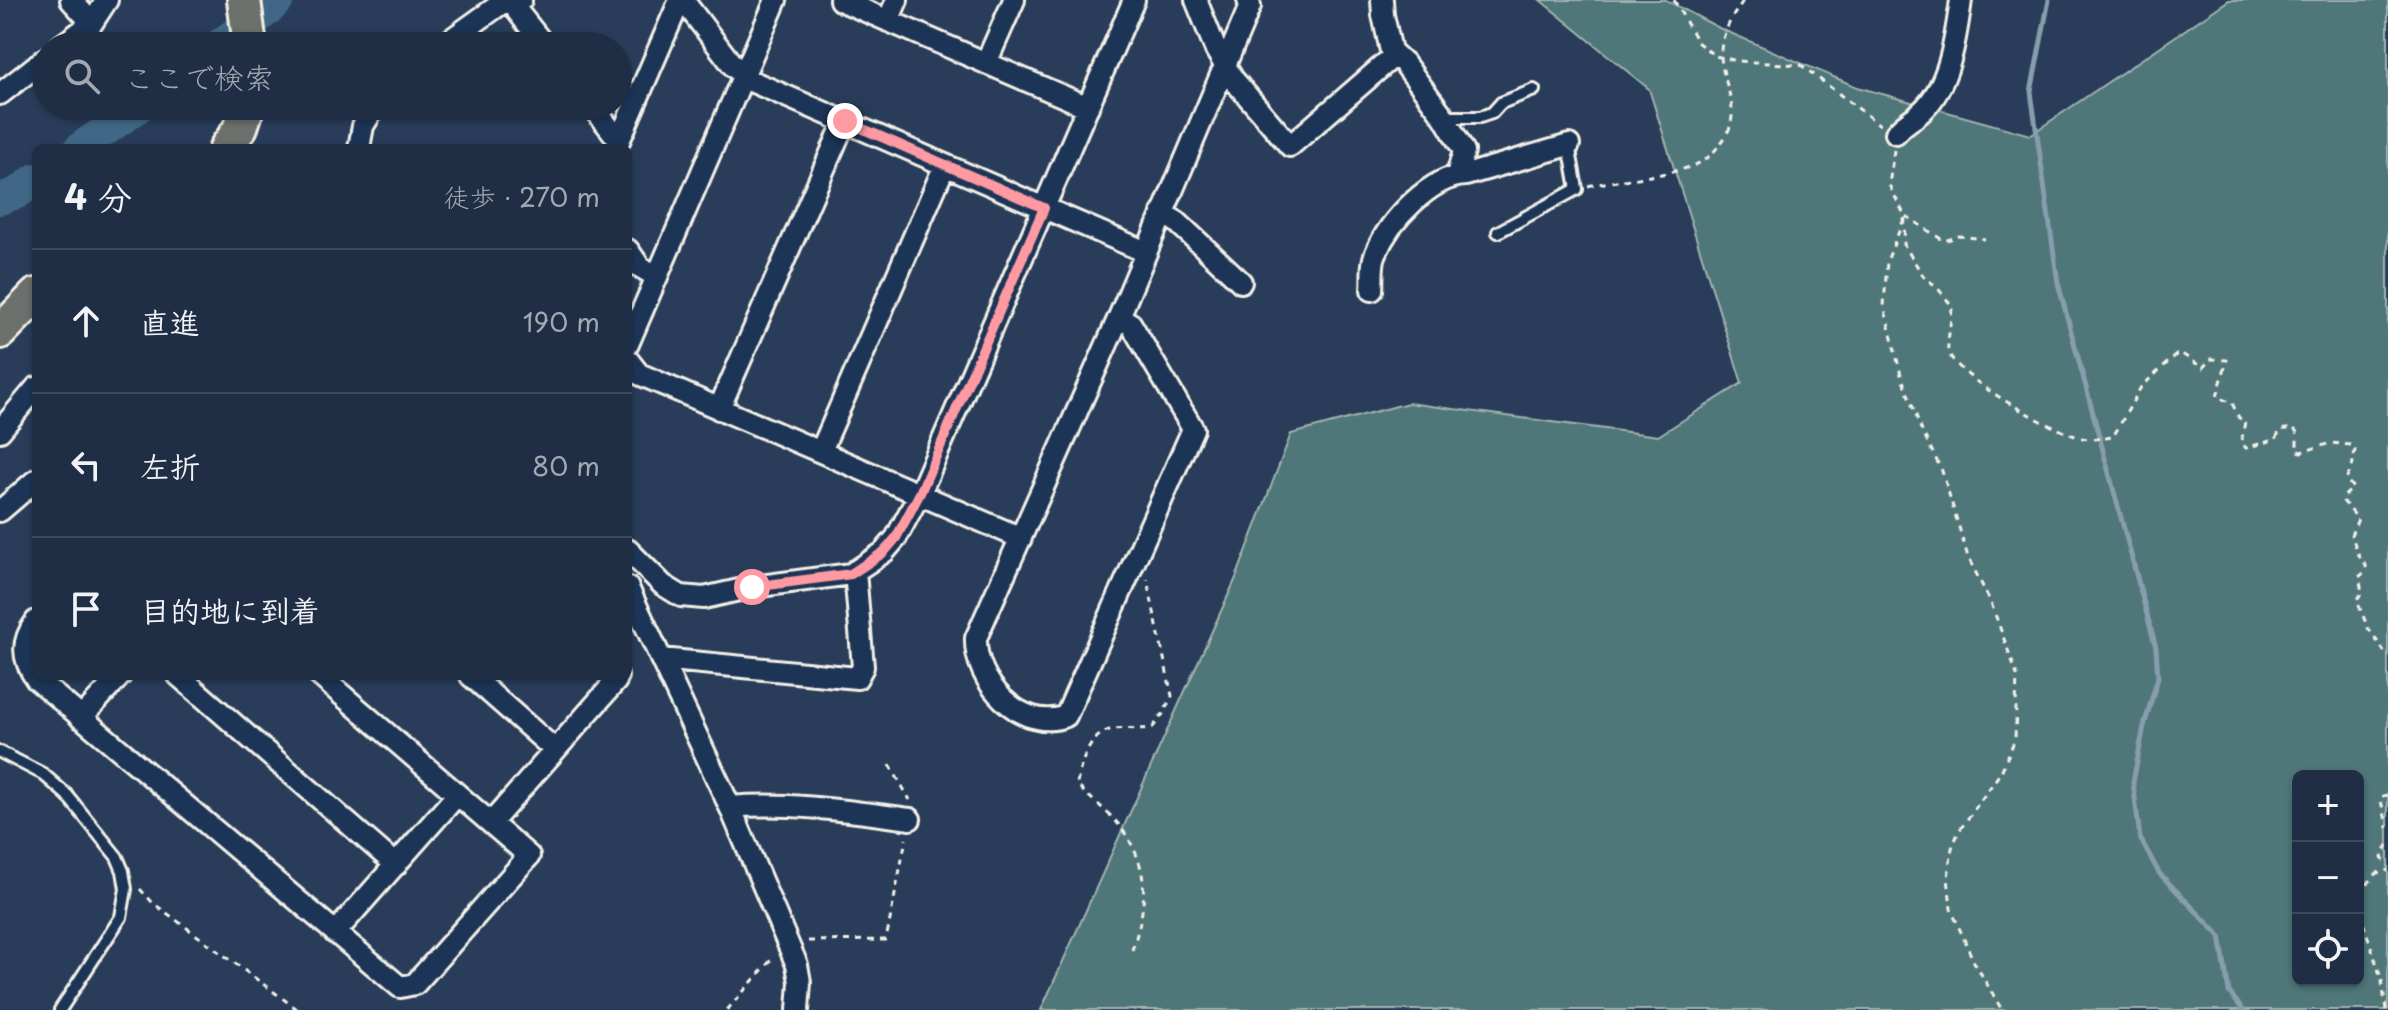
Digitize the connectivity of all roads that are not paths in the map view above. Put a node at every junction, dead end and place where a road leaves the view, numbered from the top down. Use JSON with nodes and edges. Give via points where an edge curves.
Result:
{"nodes":[{"id":1,"x":71,"y":0,"type":"edge"},
{"id":2,"x":107,"y":0,"type":"edge"},
{"id":3,"x":681,"y":0,"type":"edge"},
{"id":4,"x":776,"y":0,"type":"edge"},
{"id":5,"x":840,"y":0,"type":"edge"},
{"id":6,"x":897,"y":0,"type":"edge"},
{"id":7,"x":1014,"y":0,"type":"edge"},
{"id":8,"x":1134,"y":0,"type":"edge"},
{"id":9,"x":1196,"y":0,"type":"edge"},
{"id":10,"x":1248,"y":0,"type":"edge"},
{"id":11,"x":1382,"y":0,"type":"edge"},
{"id":12,"x":1961,"y":0,"type":"edge"},
{"id":13,"x":519,"y":1,"type":"edge"},
{"id":14,"x":888,"y":21,"type":"junction"},
{"id":15,"x":92,"y":23,"type":"junction"},
{"id":16,"x":80,"y":32,"type":"edge"},
{"id":17,"x":462,"y":32,"type":"edge"},
{"id":18,"x":534,"y":32,"type":"edge"},
{"id":19,"x":1395,"y":55,"type":"junction"},
{"id":20,"x":986,"y":63,"type":"junction"},
{"id":21,"x":1225,"y":66,"type":"junction"},
{"id":22,"x":32,"y":69,"type":"edge"},
{"id":23,"x":743,"y":76,"type":"junction"},
{"id":24,"x":1534,"y":90,"type":"dead end"},
{"id":25,"x":0,"y":94,"type":"edge"},
{"id":26,"x":1088,"y":107,"type":"junction"},
{"id":27,"x":632,"y":110,"type":"edge"},
{"id":28,"x":1444,"y":117,"type":"junction"},
{"id":29,"x":243,"y":120,"type":"edge"},
{"id":30,"x":367,"y":120,"type":"edge"},
{"id":31,"x":601,"y":120,"type":"edge"},
{"id":32,"x":628,"y":120,"type":"edge"},
{"id":33,"x":845,"y":121,"type":"junction"},
{"id":34,"x":1896,"y":133,"type":"road end"},
{"id":35,"x":229,"y":144,"type":"edge"},
{"id":36,"x":360,"y":144,"type":"edge"},
{"id":37,"x":617,"y":144,"type":"edge"},
{"id":38,"x":1569,"y":145,"type":"joint"},
{"id":39,"x":945,"y":165,"type":"junction"},
{"id":40,"x":1457,"y":175,"type":"junction"},
{"id":41,"x":1044,"y":208,"type":"junction"},
{"id":42,"x":1162,"y":213,"type":"junction"},
{"id":43,"x":1498,"y":232,"type":"dead end"},
{"id":44,"x":1146,"y":252,"type":"junction"},
{"id":45,"x":632,"y":256,"type":"edge"},
{"id":46,"x":657,"y":277,"type":"junction"},
{"id":47,"x":1241,"y":282,"type":"dead end"},
{"id":48,"x":1372,"y":290,"type":"dead end"},
{"id":49,"x":1119,"y":317,"type":"junction"},
{"id":50,"x":632,"y":335,"type":"edge"},
{"id":51,"x":632,"y":365,"type":"edge"},
{"id":52,"x":32,"y":393,"type":"edge"},
{"id":53,"x":719,"y":409,"type":"junction"},
{"id":54,"x":0,"y":431,"type":"edge"},
{"id":55,"x":821,"y":451,"type":"junction"},
{"id":56,"x":32,"y":483,"type":"edge"},
{"id":57,"x":920,"y":493,"type":"junction"},
{"id":58,"x":0,"y":511,"type":"edge"},
{"id":59,"x":1021,"y":538,"type":"junction"},
{"id":60,"x":632,"y":554,"type":"edge"},
{"id":61,"x":855,"y":571,"type":"junction"},
{"id":62,"x":632,"y":597,"type":"edge"},
{"id":63,"x":32,"y":628,"type":"edge"},
{"id":64,"x":661,"y":659,"type":"junction"},
{"id":65,"x":32,"y":672,"type":"edge"},
{"id":66,"x":37,"y":680,"type":"edge"},
{"id":67,"x":116,"y":680,"type":"edge"},
{"id":68,"x":184,"y":680,"type":"edge"},
{"id":69,"x":325,"y":680,"type":"edge"},
{"id":70,"x":483,"y":680,"type":"edge"},
{"id":71,"x":616,"y":680,"type":"edge"},
{"id":72,"x":81,"y":718,"type":"junction"},
{"id":73,"x":555,"y":750,"type":"junction"},
{"id":74,"x":0,"y":752,"type":"edge"},
{"id":75,"x":457,"y":795,"type":"junction"},
{"id":76,"x":730,"y":807,"type":"junction"},
{"id":77,"x":910,"y":819,"type":"road end"},
{"id":78,"x":491,"y":823,"type":"junction"},
{"id":79,"x":396,"y":865,"type":"junction"},
{"id":80,"x":335,"y":933,"type":"junction"},
{"id":81,"x":60,"y":1010,"type":"edge"},
{"id":82,"x":798,"y":1010,"type":"edge"}],
"edges":[{"from":1,"to":15,"type":"street"},
{"from":2,"to":15,"type":"street"},
{"from":3,"to":23,"type":"street"},
{"from":3,"to":27,"type":"street"},
{"from":4,"to":23,"type":"street"},
{"from":5,"to":14,"type":"street"},
{"from":6,"to":14,"type":"street"},
{"from":7,"to":20,"type":"street"},
{"from":8,"to":26,"type":"street"},
{"from":9,"to":21,"type":"street"},
{"from":10,"to":21,"type":"street"},
{"from":11,"to":19,"type":"street"},
{"from":12,"to":34,"type":"street","via":[[1951,62],[1920,114]]},
{"from":13,"to":17,"type":"street","via":[[502,3]]},
{"from":13,"to":18,"type":"street","via":[[518,12]]},
{"from":14,"to":20,"type":"street"},
{"from":15,"to":16,"type":"street"},
{"from":19,"to":21,"type":"street","via":[[1290,146]]},
{"from":19,"to":28,"type":"street"},
{"from":20,"to":26,"type":"street"},
{"from":21,"to":42,"type":"street"},
{"from":22,"to":25,"type":"street"},
{"from":23,"to":33,"type":"street"},
{"from":23,"to":46,"type":"street"},
{"from":24,"to":28,"type":"lane","via":[[1480,117]]},
{"from":26,"to":41,"type":"street"},
{"from":28,"to":40,"type":"street","via":[[1464,151]]},
{"from":29,"to":35,"type":"main road"},
{"from":30,"to":36,"type":"street"},
{"from":31,"to":37,"type":"street"},
{"from":32,"to":37,"type":"street"},
{"from":33,"to":39,"type":"street"},
{"from":33,"to":53,"type":"street"},
{"from":38,"to":40,"type":"street"},
{"from":38,"to":43,"type":"lane","via":[[1577,189]]},
{"from":39,"to":41,"type":"street"},
{"from":39,"to":55,"type":"street"},
{"from":40,"to":48,"type":"street","via":[[1405,208],[1375,255]]},
{"from":41,"to":44,"type":"street"},
{"from":41,"to":57,"type":"street"},
{"from":42,"to":44,"type":"street"},
{"from":42,"to":47,"type":"street"},
{"from":44,"to":49,"type":"street"},
{"from":45,"to":46,"type":"street"},
{"from":46,"to":50,"type":"street"},
{"from":49,"to":59,"type":"street"},
{"from":49,"to":59,"type":"street","via":[[1131,324],[1193,429],[1066,716],[1054,720],[1010,706],[996,692],[976,651],[976,638]]},
{"from":51,"to":53,"type":"street","via":[[639,374]]},
{"from":52,"to":54,"type":"street"},
{"from":53,"to":55,"type":"street"},
{"from":55,"to":57,"type":"street"},
{"from":56,"to":58,"type":"street"},
{"from":57,"to":59,"type":"street"},
{"from":57,"to":61,"type":"street","via":[[896,538]]},
{"from":60,"to":61,"type":"street","via":[[681,596],[704,598]]},
{"from":61,"to":64,"type":"street","via":[[863,667],[857,678]]},
{"from":62,"to":64,"type":"street"},
{"from":63,"to":65,"type":"street","via":[[24,655]]},
{"from":64,"to":76,"type":"street"},
{"from":66,"to":72,"type":"street"},
{"from":67,"to":72,"type":"street"},
{"from":68,"to":79,"type":"street"},
{"from":69,"to":75,"type":"street"},
{"from":70,"to":73,"type":"street"},
{"from":71,"to":73,"type":"street"},
{"from":72,"to":80,"type":"street"},
{"from":73,"to":78,"type":"street"},
{"from":74,"to":81,"type":"lane","via":[[43,774],[67,795],[123,871],[121,917]]},
{"from":75,"to":78,"type":"street"},
{"from":75,"to":79,"type":"street"},
{"from":76,"to":77,"type":"street","via":[[817,807]]},
{"from":76,"to":82,"type":"street","via":[[797,965]]},
{"from":78,"to":80,"type":"street","via":[[529,856],[415,984],[400,987]]},
{"from":79,"to":80,"type":"street"}]}
